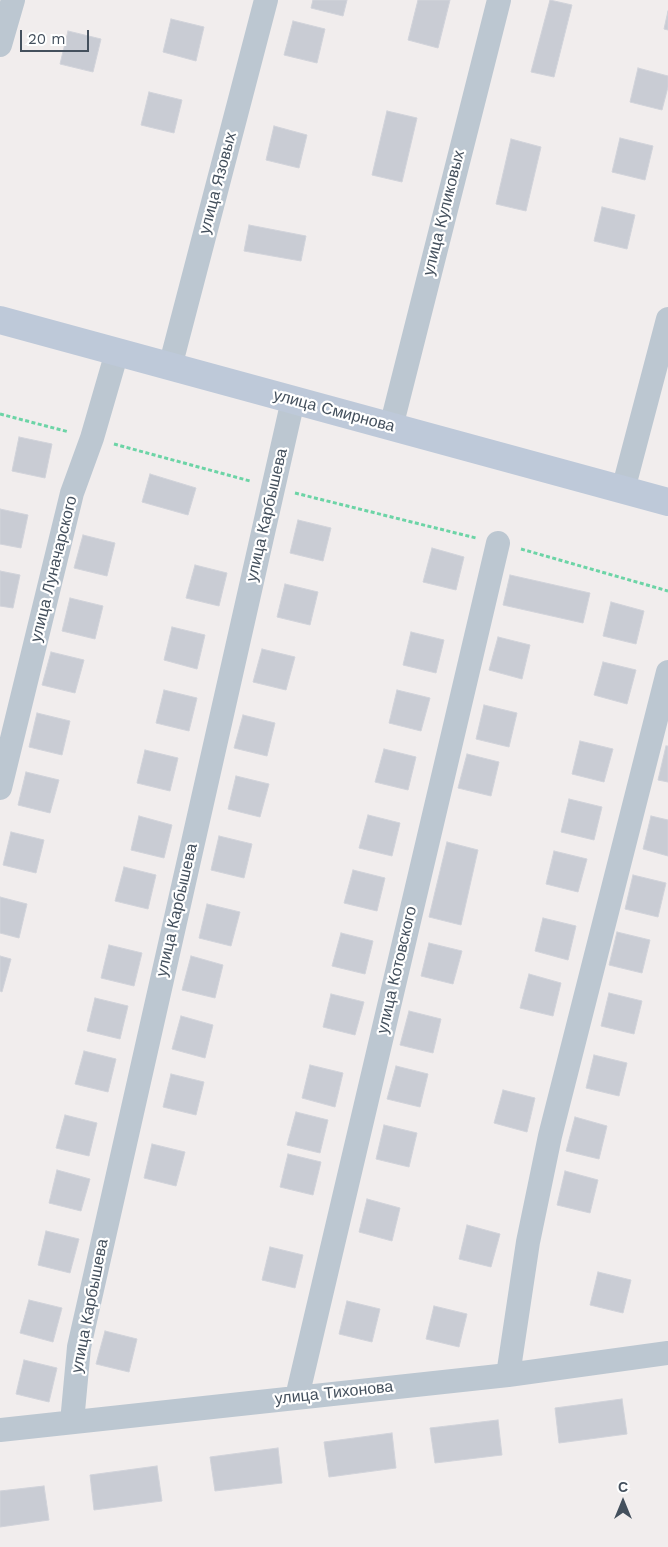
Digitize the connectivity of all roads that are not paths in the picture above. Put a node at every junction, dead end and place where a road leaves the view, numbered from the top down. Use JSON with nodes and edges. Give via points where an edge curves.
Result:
{"nodes":[{"id":1,"x":13,"y":0,"type":"edge"},
{"id":2,"x":266,"y":0,"type":"edge"},
{"id":3,"x":499,"y":0,"type":"edge"},
{"id":4,"x":0,"y":46,"type":"edge"},
{"id":5,"x":668,"y":319,"type":"edge"},
{"id":6,"x":0,"y":320,"type":"edge"},
{"id":7,"x":117,"y":352,"type":"junction"},
{"id":8,"x":170,"y":366,"type":"junction"},
{"id":9,"x":293,"y":400,"type":"junction"},
{"id":10,"x":391,"y":427,"type":"junction"},
{"id":11,"x":624,"y":490,"type":"junction"},
{"id":12,"x":668,"y":502,"type":"edge"},
{"id":13,"x":498,"y":543,"type":"road end"},
{"id":14,"x":668,"y":672,"type":"edge"},
{"id":15,"x":0,"y":788,"type":"edge"},
{"id":16,"x":668,"y":1353,"type":"edge"},
{"id":17,"x":508,"y":1374,"type":"junction"},
{"id":18,"x":296,"y":1398,"type":"junction"},
{"id":19,"x":72,"y":1422,"type":"junction"},
{"id":20,"x":0,"y":1430,"type":"edge"}],
"edges":[{"from":1,"to":4,"type":"street"},
{"from":2,"to":8,"type":"street","name":"улица Язовых"},
{"from":3,"to":10,"type":"street","name":"улица Куликовых"},
{"from":5,"to":11,"type":"street"},
{"from":6,"to":7,"type":"main road","name":"улица Смирнова"},
{"from":7,"to":8,"type":"main road","name":"улица Смирнова"},
{"from":7,"to":15,"type":"street","name":"улица Луначарского","via":[[72,493]]},
{"from":8,"to":9,"type":"main road","name":"улица Смирнова"},
{"from":9,"to":10,"type":"main road","name":"улица Смирнова"},
{"from":9,"to":19,"type":"street","name":"улица Карбышева","via":[[79,1347]]},
{"from":10,"to":11,"type":"main road","name":"улица Смирнова"},
{"from":11,"to":12,"type":"main road","name":"улица Смирнова"},
{"from":13,"to":18,"type":"street","name":"улица Котовского"},
{"from":14,"to":17,"type":"street","via":[[550,1136],[528,1242]]},
{"from":16,"to":17,"type":"street","name":"улица Тихонова"},
{"from":17,"to":18,"type":"street","name":"улица Тихонова"},
{"from":18,"to":19,"type":"street","name":"улица Тихонова"},
{"from":19,"to":20,"type":"street","name":"улица Тихонова"}]}
